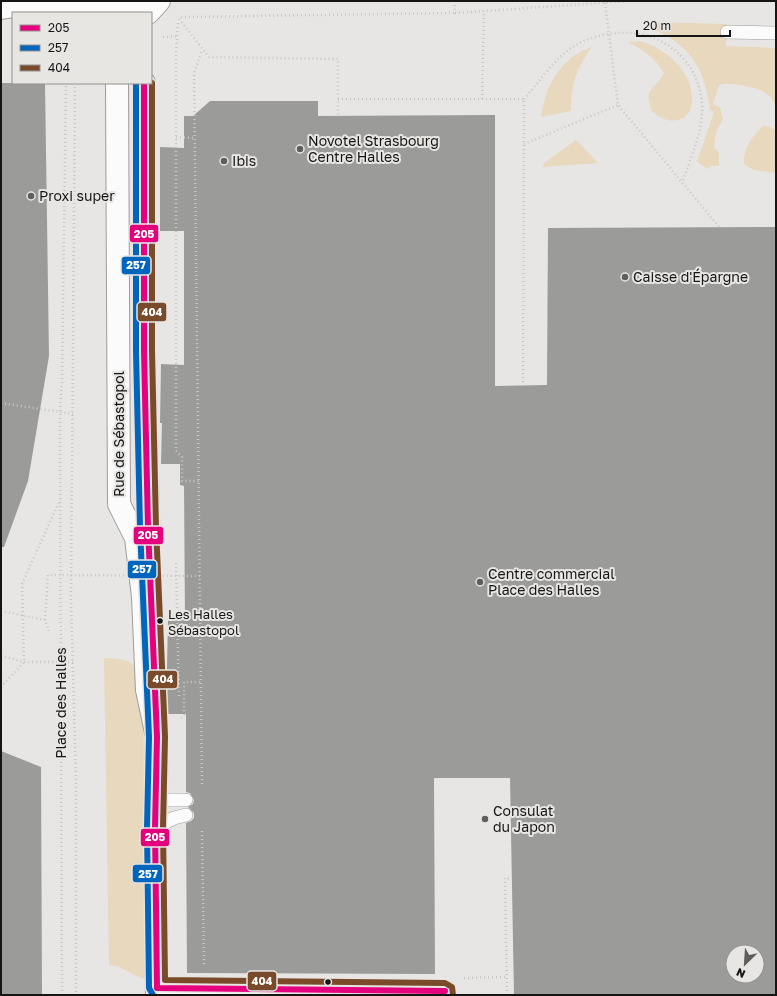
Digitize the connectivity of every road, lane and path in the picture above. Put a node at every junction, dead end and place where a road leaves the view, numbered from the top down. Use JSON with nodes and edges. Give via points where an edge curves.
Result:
{"nodes":[{"id":1,"x":142,"y":1,"type":"edge"},
{"id":2,"x":159,"y":1,"type":"edge"},
{"id":3,"x":454,"y":1,"type":"edge"},
{"id":4,"x":630,"y":1,"type":"edge"},
{"id":5,"x":605,"y":3,"type":"junction"},
{"id":6,"x":116,"y":5,"type":"edge"},
{"id":7,"x":1,"y":8,"type":"edge"},
{"id":8,"x":484,"y":11,"type":"junction"},
{"id":9,"x":144,"y":12,"type":"edge"},
{"id":10,"x":149,"y":12,"type":"edge"},
{"id":11,"x":455,"y":13,"type":"junction"},
{"id":12,"x":727,"y":32,"type":"dead end"},
{"id":13,"x":776,"y":33,"type":"edge"},
{"id":14,"x":609,"y":34,"type":"junction"},
{"id":15,"x":202,"y":50,"type":"junction"},
{"id":16,"x":66,"y":84,"type":"edge"},
{"id":17,"x":75,"y":84,"type":"edge"},
{"id":18,"x":117,"y":84,"type":"edge"},
{"id":19,"x":144,"y":84,"type":"edge"},
{"id":20,"x":338,"y":99,"type":"junction"},
{"id":21,"x":482,"y":99,"type":"junction"},
{"id":22,"x":524,"y":99,"type":"junction"},
{"id":23,"x":618,"y":105,"type":"junction"},
{"id":24,"x":338,"y":115,"type":"dead end"},
{"id":25,"x":176,"y":137,"type":"dead end"},
{"id":26,"x":195,"y":138,"type":"junction"},
{"id":27,"x":524,"y":144,"type":"junction"},
{"id":28,"x":682,"y":183,"type":"junction"},
{"id":29,"x":719,"y":227,"type":"dead end"},
{"id":30,"x":523,"y":386,"type":"dead end"},
{"id":31,"x":1,"y":403,"type":"edge"},
{"id":32,"x":60,"y":412,"type":"junction"},
{"id":33,"x":73,"y":414,"type":"junction"},
{"id":34,"x":176,"y":451,"type":"dead end"},
{"id":35,"x":199,"y":481,"type":"junction"},
{"id":36,"x":61,"y":497,"type":"junction"},
{"id":37,"x":200,"y":576,"type":"junction"},
{"id":38,"x":1,"y":611,"type":"edge"},
{"id":39,"x":45,"y":620,"type":"junction"},
{"id":40,"x":49,"y":631,"type":"dead end"},
{"id":41,"x":1,"y":656,"type":"edge"},
{"id":42,"x":24,"y":662,"type":"junction"},
{"id":43,"x":62,"y":662,"type":"junction"},
{"id":44,"x":73,"y":662,"type":"junction"},
{"id":45,"x":201,"y":682,"type":"junction"},
{"id":46,"x":1,"y":687,"type":"edge"},
{"id":47,"x":184,"y":715,"type":"dead end"},
{"id":48,"x":157,"y":737,"type":"junction"},
{"id":49,"x":202,"y":791,"type":"dead end"},
{"id":50,"x":156,"y":800,"type":"junction"},
{"id":51,"x":186,"y":800,"type":"dead end"},
{"id":52,"x":186,"y":815,"type":"dead end"},
{"id":53,"x":202,"y":823,"type":"dead end"},
{"id":54,"x":156,"y":828,"type":"junction"},
{"id":55,"x":511,"y":879,"type":"dead end"},
{"id":56,"x":204,"y":972,"type":"dead end"},
{"id":57,"x":507,"y":977,"type":"junction"},
{"id":58,"x":459,"y":978,"type":"dead end"},
{"id":59,"x":157,"y":991,"type":"edge"},
{"id":60,"x":62,"y":995,"type":"edge"},
{"id":61,"x":76,"y":995,"type":"edge"},
{"id":62,"x":445,"y":995,"type":"edge"},
{"id":63,"x":507,"y":995,"type":"edge"}],
"edges":[{"from":1,"to":6,"type":"street"},
{"from":1,"to":9,"type":"street"},
{"from":2,"to":10,"type":"street"},
{"from":3,"to":11,"type":"path"},
{"from":4,"to":5,"type":"path"},
{"from":5,"to":8,"type":"path"},
{"from":5,"to":14,"type":"path"},
{"from":6,"to":7,"type":"street","via":[[60,2]]},
{"from":8,"to":11,"type":"path"},
{"from":8,"to":21,"type":"path"},
{"from":11,"to":15,"type":"path","via":[[178,17]]},
{"from":12,"to":13,"type":"lane"},
{"from":14,"to":22,"type":"path","via":[[588,39],[574,46]]},
{"from":14,"to":23,"type":"path"},
{"from":14,"to":28,"type":"path","via":[[631,32],[648,35],[666,43],[688,64],[694,75],[702,106],[700,126]]},
{"from":15,"to":20,"type":"path","via":[[209,57],[338,59]]},
{"from":15,"to":26,"type":"path","via":[[194,73]]},
{"from":16,"to":32,"type":"path","name":"Place des Halles"},
{"from":17,"to":33,"type":"path"},
{"from":18,"to":48,"type":"street","name":"Rue de Sébastopol","via":[[119,504],[136,538],[143,597],[147,690]]},
{"from":19,"to":48,"type":"street","via":[[144,351]]},
{"from":20,"to":21,"type":"path"},
{"from":20,"to":24,"type":"path"},
{"from":21,"to":22,"type":"path"},
{"from":22,"to":27,"type":"path"},
{"from":23,"to":27,"type":"path"},
{"from":23,"to":28,"type":"path"},
{"from":25,"to":26,"type":"path"},
{"from":26,"to":35,"type":"path"},
{"from":27,"to":30,"type":"path"},
{"from":28,"to":29,"type":"path"},
{"from":31,"to":32,"type":"path"},
{"from":32,"to":33,"type":"path"},
{"from":32,"to":36,"type":"path","name":"Place des Halles"},
{"from":33,"to":44,"type":"path"},
{"from":34,"to":35,"type":"path","via":[[182,457],[182,481]]},
{"from":35,"to":37,"type":"path"},
{"from":36,"to":42,"type":"path","via":[[22,584]]},
{"from":36,"to":43,"type":"path","name":"Place des Halles"},
{"from":37,"to":39,"type":"path","bridge":true,"via":[[48,575]]},
{"from":37,"to":45,"type":"path"},
{"from":38,"to":39,"type":"path"},
{"from":39,"to":40,"type":"path"},
{"from":41,"to":42,"type":"path"},
{"from":42,"to":43,"type":"path"},
{"from":42,"to":46,"type":"path"},
{"from":43,"to":44,"type":"path"},
{"from":43,"to":60,"type":"path","name":"Place des Halles"},
{"from":44,"to":61,"type":"path","name":"Place des Halles"},
{"from":45,"to":47,"type":"path","via":[[184,682]]},
{"from":45,"to":49,"type":"path"},
{"from":48,"to":50,"type":"street","name":"Rue de Sébastopol"},
{"from":50,"to":51,"type":"lane"},
{"from":50,"to":54,"type":"street","name":"Rue de Sébastopol"},
{"from":52,"to":54,"type":"lane","via":[[174,818]]},
{"from":53,"to":56,"type":"path"},
{"from":54,"to":59,"type":"street","name":"Rue de Sébastopol"},
{"from":55,"to":57,"type":"path","via":[[505,878]]},
{"from":57,"to":58,"type":"path"},
{"from":57,"to":63,"type":"path"},
{"from":59,"to":62,"type":"lane","via":[[445,991]]}]}
